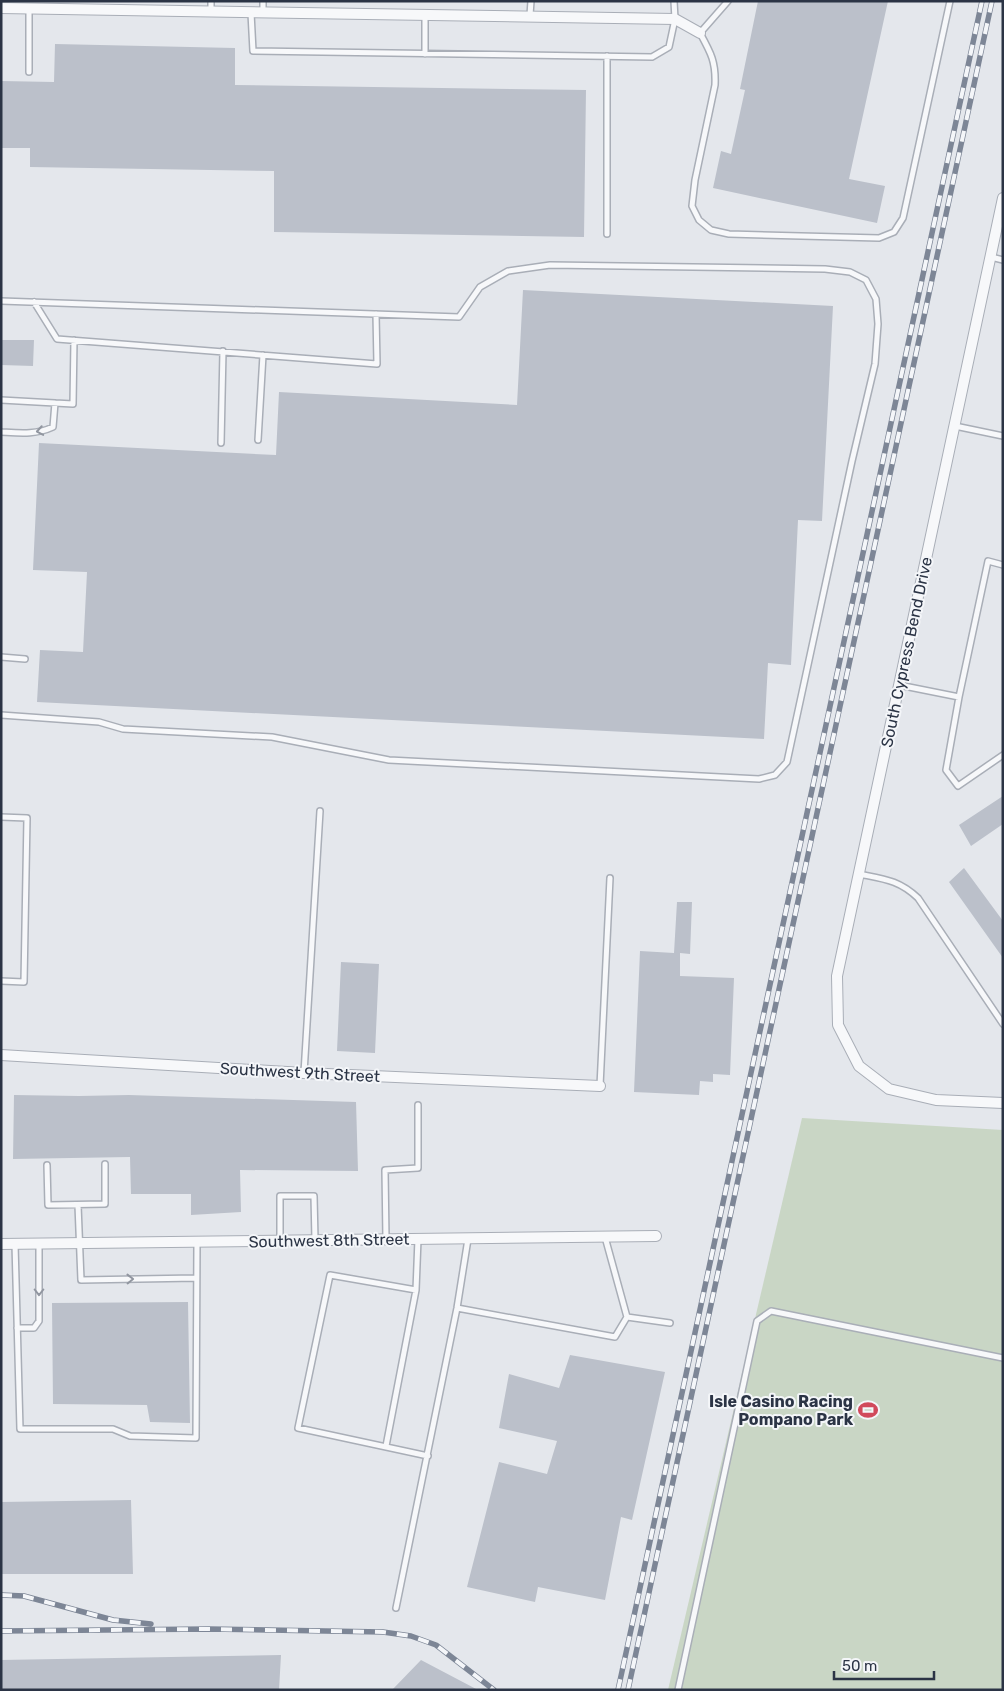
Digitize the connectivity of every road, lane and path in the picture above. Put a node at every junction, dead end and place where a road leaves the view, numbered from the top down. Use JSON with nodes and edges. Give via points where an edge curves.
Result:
{"nodes":[{"id":1,"x":263,"y":1,"type":"edge"},
{"id":2,"x":531,"y":1,"type":"edge"},
{"id":3,"x":674,"y":1,"type":"edge"},
{"id":4,"x":728,"y":1,"type":"edge"},
{"id":5,"x":950,"y":1,"type":"edge"},
{"id":6,"x":122,"y":6,"type":"edge"},
{"id":7,"x":211,"y":7,"type":"edge"},
{"id":8,"x":1,"y":8,"type":"edge"},
{"id":9,"x":28,"y":8,"type":"junction"},
{"id":10,"x":251,"y":13,"type":"junction"},
{"id":11,"x":263,"y":13,"type":"junction"},
{"id":12,"x":425,"y":14,"type":"junction"},
{"id":13,"x":530,"y":15,"type":"junction"},
{"id":14,"x":674,"y":18,"type":"junction"},
{"id":15,"x":700,"y":33,"type":"junction"},
{"id":16,"x":426,"y":54,"type":"junction"},
{"id":17,"x":607,"y":56,"type":"junction"},
{"id":18,"x":29,"y":72,"type":"dead end"},
{"id":19,"x":1003,"y":198,"type":"edge"},
{"id":20,"x":607,"y":234,"type":"dead end"},
{"id":21,"x":990,"y":257,"type":"junction"},
{"id":22,"x":1003,"y":260,"type":"edge"},
{"id":23,"x":1,"y":301,"type":"edge"},
{"id":24,"x":34,"y":302,"type":"junction"},
{"id":25,"x":376,"y":314,"type":"junction"},
{"id":26,"x":74,"y":340,"type":"junction"},
{"id":27,"x":224,"y":351,"type":"junction"},
{"id":28,"x":263,"y":355,"type":"junction"},
{"id":29,"x":1,"y":400,"type":"edge"},
{"id":30,"x":55,"y":403,"type":"junction"},
{"id":31,"x":954,"y":425,"type":"junction"},
{"id":32,"x":1,"y":432,"type":"edge"},
{"id":33,"x":1003,"y":436,"type":"edge"},
{"id":34,"x":258,"y":440,"type":"dead end"},
{"id":35,"x":221,"y":443,"type":"dead end"},
{"id":36,"x":1003,"y":565,"type":"edge"},
{"id":37,"x":1,"y":657,"type":"edge"},
{"id":38,"x":25,"y":659,"type":"dead end"},
{"id":39,"x":899,"y":685,"type":"junction"},
{"id":40,"x":959,"y":697,"type":"junction"},
{"id":41,"x":1,"y":715,"type":"edge"},
{"id":42,"x":1003,"y":755,"type":"edge"},
{"id":43,"x":320,"y":811,"type":"dead end"},
{"id":44,"x":1,"y":817,"type":"edge"},
{"id":45,"x":859,"y":874,"type":"junction"},
{"id":46,"x":610,"y":878,"type":"dead end"},
{"id":47,"x":1,"y":981,"type":"edge"},
{"id":48,"x":1003,"y":1024,"type":"edge"},
{"id":49,"x":1,"y":1055,"type":"edge"},
{"id":50,"x":304,"y":1073,"type":"junction"},
{"id":51,"x":600,"y":1086,"type":"joint"},
{"id":52,"x":1003,"y":1103,"type":"edge"},
{"id":53,"x":418,"y":1105,"type":"dead end"},
{"id":54,"x":105,"y":1164,"type":"dead end"},
{"id":55,"x":47,"y":1165,"type":"dead end"},
{"id":56,"x":78,"y":1205,"type":"junction"},
{"id":57,"x":605,"y":1236,"type":"junction"},
{"id":58,"x":656,"y":1236,"type":"dead end"},
{"id":59,"x":468,"y":1238,"type":"junction"},
{"id":60,"x":386,"y":1239,"type":"junction"},
{"id":61,"x":418,"y":1239,"type":"junction"},
{"id":62,"x":280,"y":1240,"type":"junction"},
{"id":63,"x":315,"y":1240,"type":"junction"},
{"id":64,"x":197,"y":1241,"type":"junction"},
{"id":65,"x":39,"y":1243,"type":"junction"},
{"id":66,"x":80,"y":1243,"type":"junction"},
{"id":67,"x":1,"y":1244,"type":"edge"},
{"id":68,"x":15,"y":1244,"type":"junction"},
{"id":69,"x":196,"y":1278,"type":"junction"},
{"id":70,"x":416,"y":1290,"type":"junction"},
{"id":71,"x":457,"y":1308,"type":"junction"},
{"id":72,"x":627,"y":1317,"type":"junction"},
{"id":73,"x":670,"y":1323,"type":"dead end"},
{"id":74,"x":17,"y":1328,"type":"junction"},
{"id":75,"x":1003,"y":1358,"type":"edge"},
{"id":76,"x":386,"y":1446,"type":"junction"},
{"id":77,"x":428,"y":1456,"type":"junction"},
{"id":78,"x":396,"y":1608,"type":"dead end"},
{"id":79,"x":678,"y":1690,"type":"edge"}],
"edges":[{"from":1,"to":11,"type":"lane"},
{"from":2,"to":13,"type":"lane"},
{"from":3,"to":14,"type":"lane"},
{"from":4,"to":15,"type":"lane"},
{"from":5,"to":15,"type":"lane","via":[[903,218],[894,232],[879,238],[729,234],[711,230],[699,220],[692,206],[716,70],[713,56]]},
{"from":6,"to":7,"type":"street"},
{"from":6,"to":9,"type":"street"},
{"from":7,"to":10,"type":"street"},
{"from":8,"to":9,"type":"street"},
{"from":9,"to":18,"type":"lane"},
{"from":10,"to":11,"type":"street"},
{"from":10,"to":16,"type":"lane","via":[[253,51]]},
{"from":11,"to":12,"type":"street"},
{"from":12,"to":13,"type":"street"},
{"from":12,"to":16,"type":"lane"},
{"from":13,"to":14,"type":"street"},
{"from":14,"to":15,"type":"street"},
{"from":14,"to":17,"type":"lane","via":[[669,47],[652,57]]},
{"from":16,"to":17,"type":"lane"},
{"from":17,"to":20,"type":"lane"},
{"from":19,"to":21,"type":"street","name":"South Cypress Bend Drive"},
{"from":21,"to":22,"type":"lane"},
{"from":21,"to":31,"type":"street","name":"South Cypress Bend Drive"},
{"from":23,"to":24,"type":"lane"},
{"from":24,"to":25,"type":"lane"},
{"from":24,"to":26,"type":"lane","via":[[57,339]]},
{"from":25,"to":28,"type":"lane","via":[[376,364]]},
{"from":25,"to":41,"type":"lane","via":[[459,317],[480,287],[508,271],[550,265],[825,269],[850,272],[866,280],[876,299],[875,364],[787,762],[775,775],[759,779],[389,760],[272,737],[123,729],[99,722]]},
{"from":26,"to":27,"type":"lane"},
{"from":26,"to":30,"type":"lane","via":[[72,404]]},
{"from":27,"to":28,"type":"lane"},
{"from":27,"to":35,"type":"lane"},
{"from":28,"to":34,"type":"lane"},
{"from":29,"to":30,"type":"lane"},
{"from":30,"to":32,"type":"lane","one_way":true,"via":[[53,428],[43,432]]},
{"from":31,"to":33,"type":"lane"},
{"from":31,"to":39,"type":"street","name":"South Cypress Bend Drive"},
{"from":36,"to":40,"type":"lane","via":[[988,561]]},
{"from":37,"to":38,"type":"lane"},
{"from":39,"to":40,"type":"lane"},
{"from":39,"to":45,"type":"street","name":"South Cypress Bend Drive"},
{"from":40,"to":42,"type":"lane","via":[[946,770],[958,786]]},
{"from":43,"to":50,"type":"lane"},
{"from":44,"to":47,"type":"lane","via":[[27,818],[24,982]]},
{"from":45,"to":48,"type":"lane","via":[[890,881],[907,888],[918,898]]},
{"from":45,"to":52,"type":"street","name":"South Cypress Bend Drive","via":[[837,976],[838,1025],[859,1066],[889,1089],[936,1100]]},
{"from":46,"to":51,"type":"lane"},
{"from":49,"to":50,"type":"street","name":"Southwest 9th Street"},
{"from":50,"to":51,"type":"street","name":"Southwest 9th Street"},
{"from":53,"to":60,"type":"lane","via":[[418,1168],[385,1170]]},
{"from":54,"to":56,"type":"lane","via":[[105,1204]]},
{"from":55,"to":56,"type":"lane","via":[[48,1205]]},
{"from":56,"to":66,"type":"lane"},
{"from":57,"to":58,"type":"street","name":"Southwest 8th Street"},
{"from":57,"to":59,"type":"street","name":"Southwest 8th Street"},
{"from":57,"to":72,"type":"lane"},
{"from":59,"to":61,"type":"street","name":"Southwest 8th Street"},
{"from":59,"to":71,"type":"lane"},
{"from":60,"to":61,"type":"street","name":"Southwest 8th Street"},
{"from":60,"to":63,"type":"street","name":"Southwest 8th Street"},
{"from":61,"to":70,"type":"lane"},
{"from":62,"to":63,"type":"street","name":"Southwest 8th Street"},
{"from":62,"to":63,"type":"lane","via":[[280,1196],[314,1196]]},
{"from":62,"to":64,"type":"street","name":"Southwest 8th Street"},
{"from":64,"to":66,"type":"street","name":"Southwest 8th Street"},
{"from":64,"to":69,"type":"lane"},
{"from":65,"to":66,"type":"street","name":"Southwest 8th Street"},
{"from":65,"to":68,"type":"street","name":"Southwest 8th Street"},
{"from":65,"to":74,"type":"lane","one_way":true,"via":[[39,1321],[34,1328]]},
{"from":66,"to":69,"type":"lane","one_way":true,"via":[[81,1280]]},
{"from":67,"to":68,"type":"street","name":"Southwest 8th Street"},
{"from":68,"to":74,"type":"lane"},
{"from":69,"to":74,"type":"lane","via":[[196,1438],[130,1436],[113,1429],[20,1429]]},
{"from":70,"to":76,"type":"lane"},
{"from":70,"to":76,"type":"lane","via":[[330,1275],[298,1428]]},
{"from":71,"to":72,"type":"lane","via":[[615,1336]]},
{"from":71,"to":77,"type":"lane"},
{"from":72,"to":73,"type":"lane"},
{"from":75,"to":79,"type":"lane","via":[[771,1311],[757,1321]]},
{"from":76,"to":77,"type":"lane"},
{"from":77,"to":78,"type":"lane"}]}
